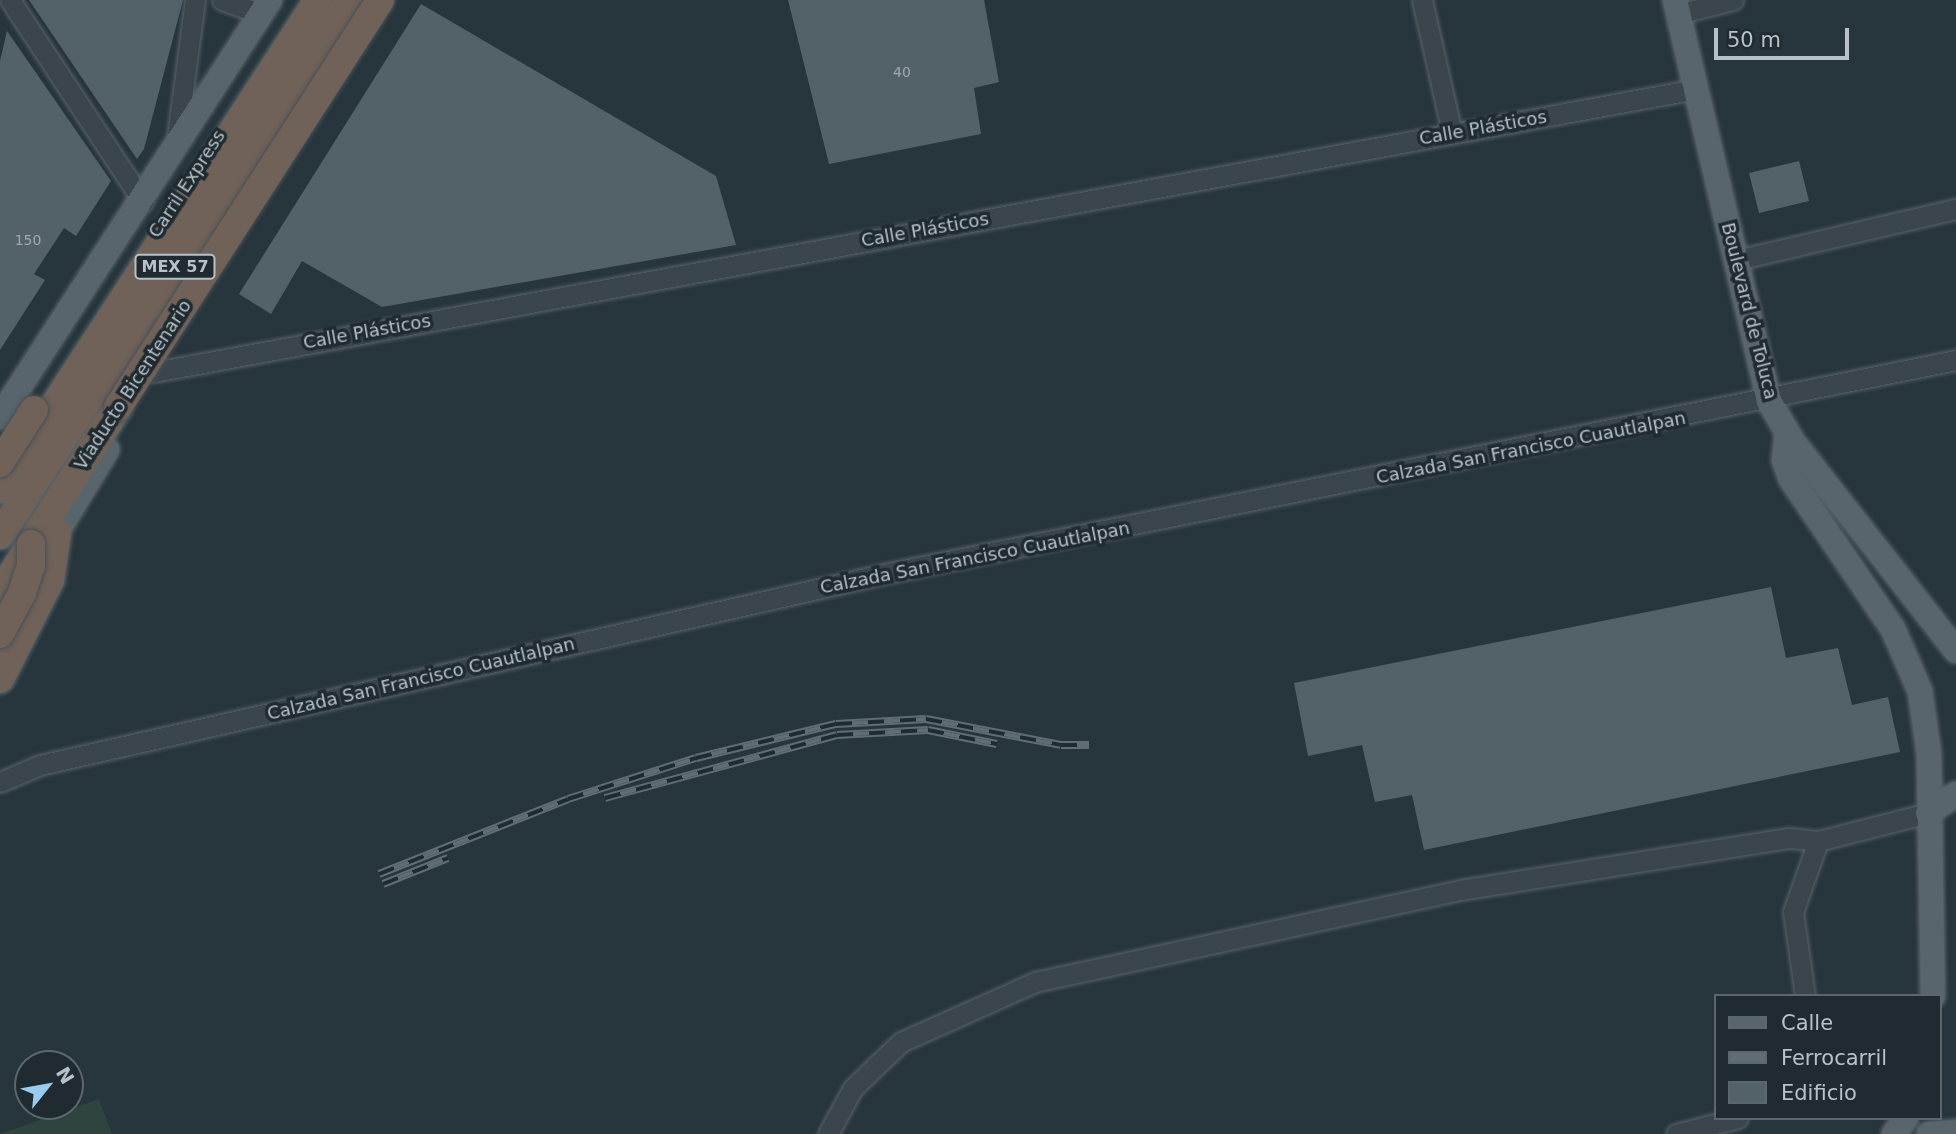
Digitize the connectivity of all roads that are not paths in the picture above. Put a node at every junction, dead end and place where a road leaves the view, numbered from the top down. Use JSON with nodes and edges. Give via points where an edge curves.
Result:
{"nodes":[{"id":1,"x":10,"y":0,"type":"edge"},
{"id":2,"x":195,"y":0,"type":"edge"},
{"id":3,"x":222,"y":0,"type":"edge"},
{"id":4,"x":296,"y":0,"type":"edge"},
{"id":5,"x":305,"y":0,"type":"edge"},
{"id":6,"x":380,"y":0,"type":"edge"},
{"id":7,"x":393,"y":0,"type":"edge"},
{"id":8,"x":1422,"y":0,"type":"edge"},
{"id":9,"x":1733,"y":0,"type":"edge"},
{"id":10,"x":266,"y":7,"type":"edge"},
{"id":11,"x":335,"y":7,"type":"edge"},
{"id":12,"x":1677,"y":7,"type":"edge"},
{"id":13,"x":336,"y":87,"type":"junction"},
{"id":14,"x":1696,"y":89,"type":"junction"},
{"id":15,"x":1452,"y":134,"type":"junction"},
{"id":16,"x":174,"y":152,"type":"junction"},
{"id":17,"x":143,"y":202,"type":"junction"},
{"id":18,"x":1956,"y":209,"type":"edge"},
{"id":19,"x":1736,"y":260,"type":"junction"},
{"id":20,"x":40,"y":353,"type":"junction"},
{"id":21,"x":1956,"y":360,"type":"edge"},
{"id":22,"x":154,"y":372,"type":"junction"},
{"id":23,"x":0,"y":389,"type":"edge"},
{"id":24,"x":1769,"y":401,"type":"junction"},
{"id":25,"x":0,"y":417,"type":"edge"},
{"id":26,"x":1787,"y":433,"type":"junction"},
{"id":27,"x":30,"y":445,"type":"junction"},
{"id":28,"x":0,"y":461,"type":"edge"},
{"id":29,"x":0,"y":473,"type":"edge"},
{"id":30,"x":0,"y":489,"type":"edge"},
{"id":31,"x":57,"y":532,"type":"junction"},
{"id":32,"x":0,"y":535,"type":"edge"},
{"id":33,"x":31,"y":544,"type":"junction"},
{"id":34,"x":0,"y":593,"type":"edge"},
{"id":35,"x":0,"y":626,"type":"edge"},
{"id":36,"x":0,"y":634,"type":"edge"},
{"id":37,"x":1956,"y":651,"type":"edge"},
{"id":38,"x":0,"y":679,"type":"edge"},
{"id":39,"x":0,"y":782,"type":"edge"},
{"id":40,"x":1956,"y":794,"type":"edge"},
{"id":41,"x":1928,"y":813,"type":"junction"},
{"id":42,"x":1818,"y":841,"type":"junction"},
{"id":43,"x":1805,"y":994,"type":"edge"},
{"id":44,"x":1933,"y":994,"type":"edge"},
{"id":45,"x":1730,"y":1120,"type":"edge"},
{"id":46,"x":1956,"y":1132,"type":"edge"},
{"id":47,"x":828,"y":1134,"type":"edge"},
{"id":48,"x":1676,"y":1134,"type":"edge"},
{"id":49,"x":1929,"y":1134,"type":"edge"}],
"edges":[{"from":1,"to":17,"type":"street"},
{"from":2,"to":16,"type":"street"},
{"from":3,"to":10,"type":"street"},
{"from":4,"to":28,"type":"highway","bridge":true},
{"from":5,"to":29,"type":"highway","name":"Carril Express"},
{"from":6,"to":33,"type":"highway","name":"Viaducto Bicentenario","bridge":true},
{"from":7,"to":13,"type":"main road"},
{"from":8,"to":15,"type":"street"},
{"from":9,"to":12,"type":"street"},
{"from":10,"to":16,"type":"main road"},
{"from":11,"to":13,"type":"highway"},
{"from":11,"to":27,"type":"highway","number":"MEX 57"},
{"from":11,"to":32,"type":"highway","number":"MEX 57"},
{"from":12,"to":14,"type":"main road","name":"Boulevard de Toluca"},
{"from":13,"to":22,"type":"main road"},
{"from":14,"to":15,"type":"street","name":"Calle Plásticos"},
{"from":14,"to":19,"type":"main road","name":"Boulevard de Toluca"},
{"from":15,"to":22,"type":"street","name":"Calle Plásticos"},
{"from":16,"to":17,"type":"main road"},
{"from":17,"to":20,"type":"main road"},
{"from":18,"to":19,"type":"street"},
{"from":19,"to":24,"type":"main road","name":"Boulevard de Toluca"},
{"from":20,"to":23,"type":"main road"},
{"from":20,"to":25,"type":"main road"},
{"from":21,"to":24,"type":"street","name":"Calzada San Francisco Cuautlalpan"},
{"from":22,"to":31,"type":"main road"},
{"from":24,"to":26,"type":"main road","name":"Boulevard de Toluca"},
{"from":24,"to":39,"type":"street","name":"Calzada San Francisco Cuautlalpan","via":[[888,573],[40,765]]},
{"from":26,"to":37,"type":"main road","name":"Boulevard de Toluca"},
{"from":26,"to":41,"type":"main road","via":[[1784,460],[1791,479],[1893,629],[1920,691],[1929,754]]},
{"from":27,"to":28,"type":"highway"},
{"from":27,"to":30,"type":"highway","number":"MEX 57"},
{"from":31,"to":35,"type":"main road"},
{"from":31,"to":38,"type":"highway","via":[[50,580]]},
{"from":33,"to":34,"type":"highway","name":"Viaducto Bicentenario"},
{"from":33,"to":36,"type":"highway","bridge":true,"via":[[31,566],[22,593]]},
{"from":40,"to":41,"type":"main road"},
{"from":41,"to":42,"type":"street"},
{"from":41,"to":44,"type":"main road"},
{"from":42,"to":43,"type":"street","via":[[1793,912]]},
{"from":42,"to":47,"type":"street","via":[[1790,838],[1460,890],[1035,982],[901,1042],[853,1088]]},
{"from":45,"to":48,"type":"street"},
{"from":46,"to":49,"type":"main road"}]}
